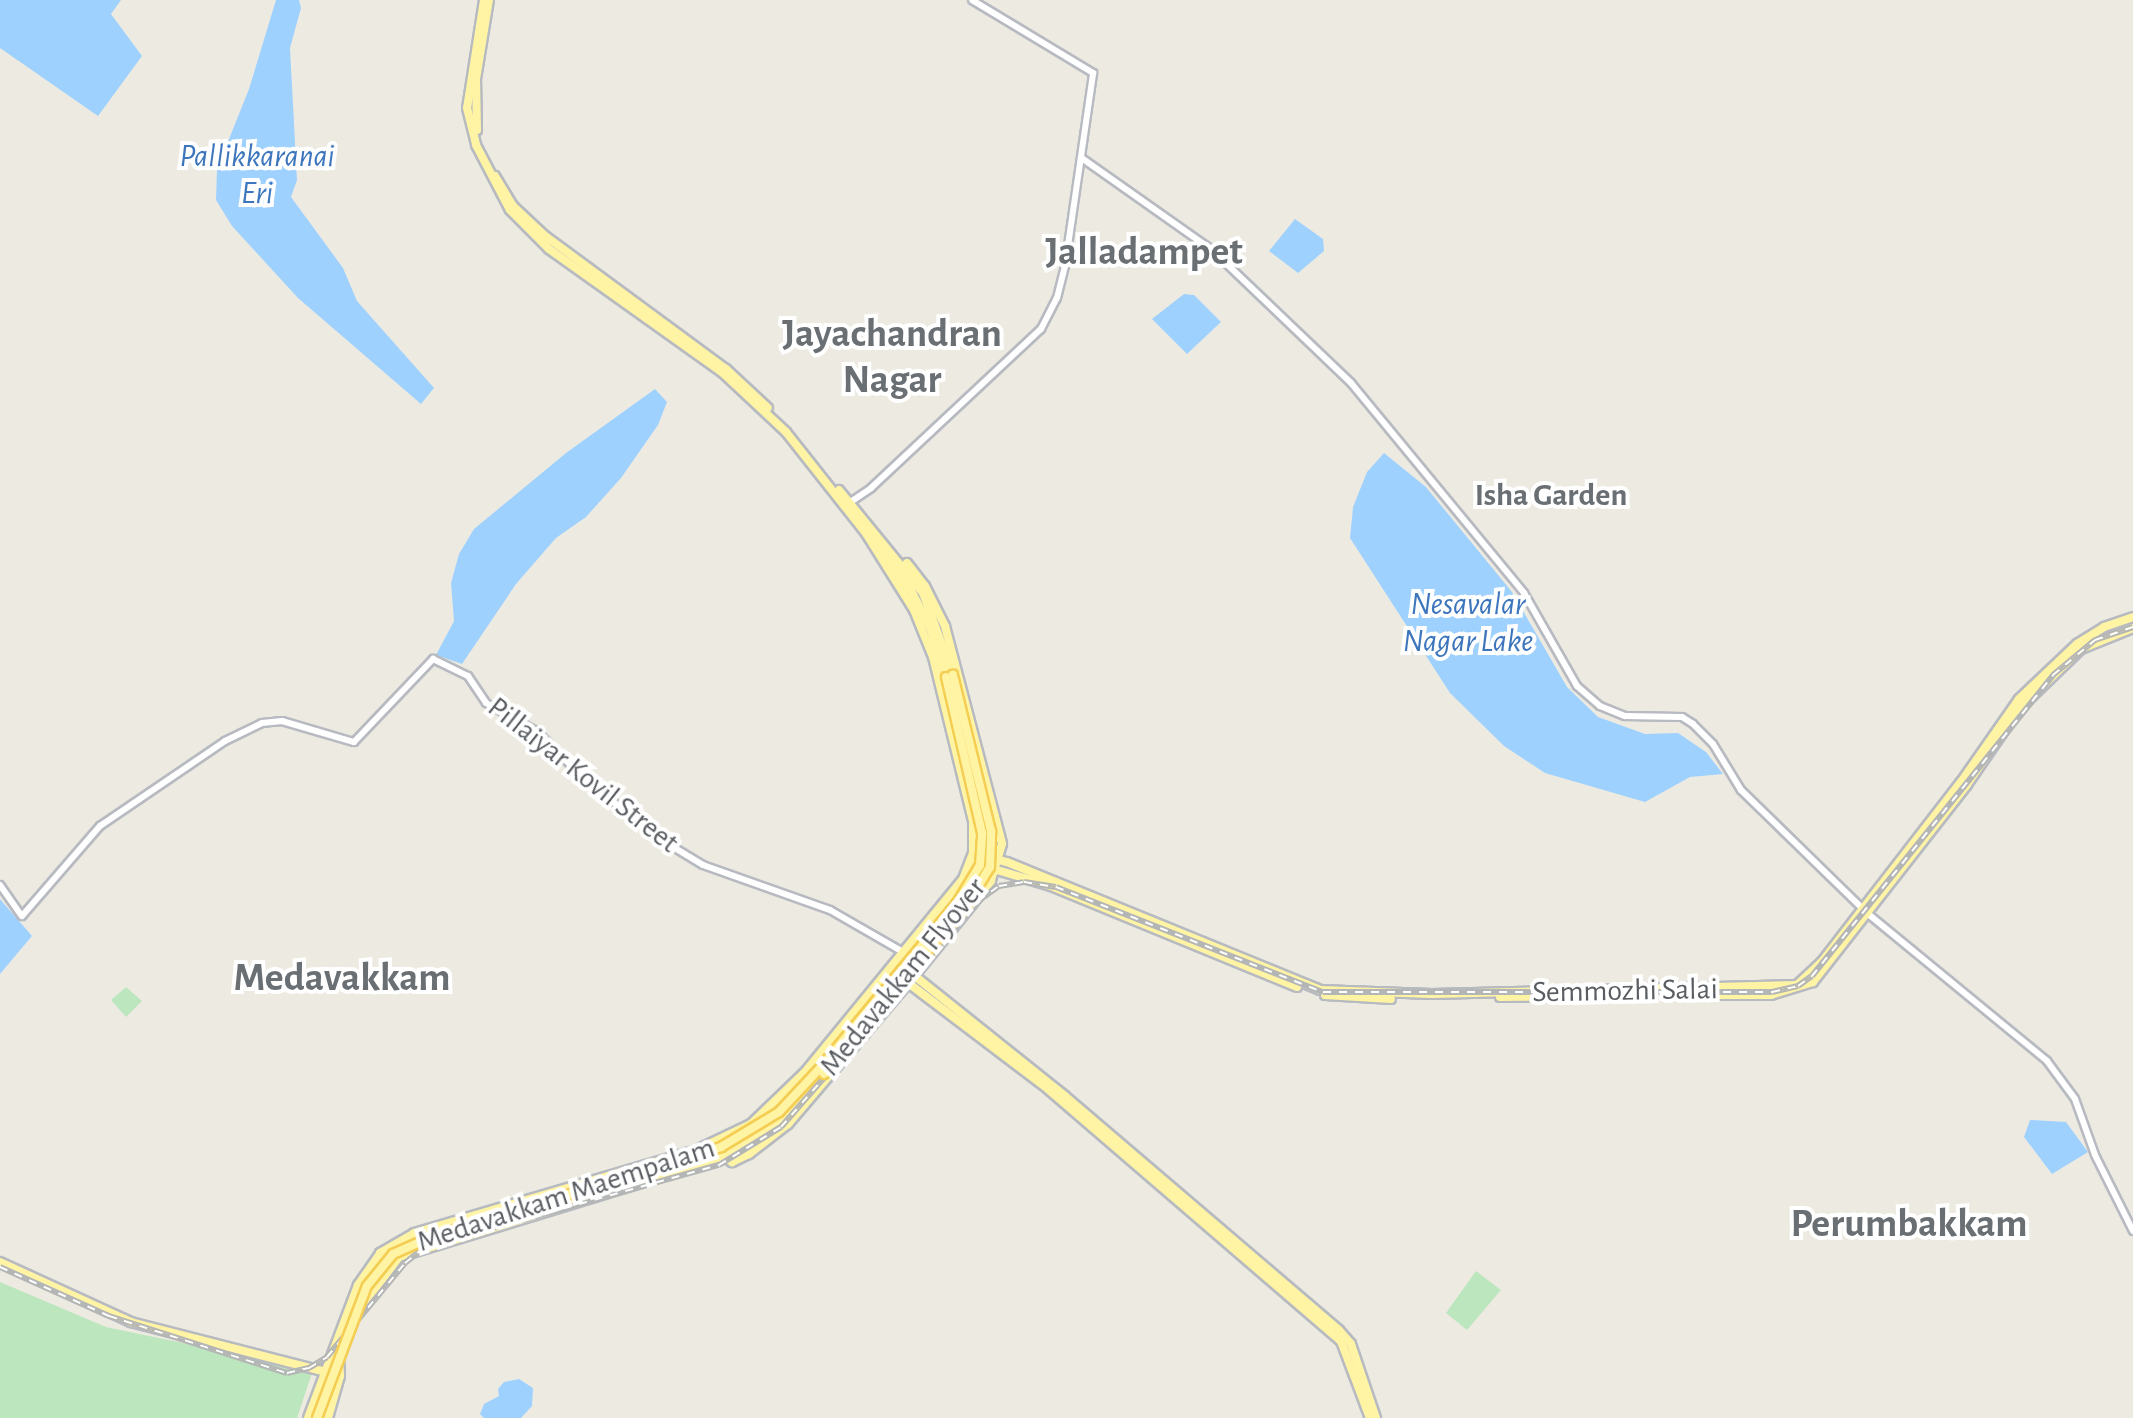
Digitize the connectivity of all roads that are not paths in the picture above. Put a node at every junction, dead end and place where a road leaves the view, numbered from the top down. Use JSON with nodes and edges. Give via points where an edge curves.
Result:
{"nodes":[{"id":1,"x":487,"y":0,"type":"edge"},
{"id":2,"x":972,"y":0,"type":"edge"},
{"id":3,"x":1083,"y":159,"type":"junction"},
{"id":4,"x":788,"y":430,"type":"junction"},
{"id":5,"x":849,"y":502,"type":"junction"},
{"id":6,"x":854,"y":514,"type":"junction"},
{"id":7,"x":867,"y":536,"type":"junction"},
{"id":8,"x":878,"y":538,"type":"junction"},
{"id":9,"x":2133,"y":617,"type":"edge"},
{"id":10,"x":2133,"y":628,"type":"edge"},
{"id":11,"x":950,"y":676,"type":"junction"},
{"id":12,"x":1986,"y":748,"type":"junction"},
{"id":13,"x":971,"y":857,"type":"junction"},
{"id":14,"x":998,"y":863,"type":"junction"},
{"id":15,"x":0,"y":885,"type":"edge"},
{"id":16,"x":946,"y":902,"type":"junction"},
{"id":17,"x":1865,"y":910,"type":"junction"},
{"id":18,"x":964,"y":917,"type":"junction"},
{"id":19,"x":904,"y":953,"type":"junction"},
{"id":20,"x":893,"y":966,"type":"junction"},
{"id":21,"x":915,"y":975,"type":"junction"},
{"id":22,"x":908,"y":983,"type":"junction"},
{"id":23,"x":863,"y":1002,"type":"junction"},
{"id":24,"x":881,"y":1016,"type":"junction"},
{"id":25,"x":723,"y":1156,"type":"junction"},
{"id":26,"x":2133,"y":1231,"type":"edge"},
{"id":27,"x":390,"y":1245,"type":"junction"},
{"id":28,"x":399,"y":1257,"type":"junction"},
{"id":29,"x":0,"y":1262,"type":"edge"},
{"id":30,"x":1283,"y":1284,"type":"junction"},
{"id":31,"x":340,"y":1339,"type":"junction"},
{"id":32,"x":310,"y":1368,"type":"junction"},
{"id":33,"x":325,"y":1372,"type":"junction"},
{"id":34,"x":340,"y":1376,"type":"junction"},
{"id":35,"x":308,"y":1418,"type":"edge"},
{"id":36,"x":316,"y":1418,"type":"edge"},
{"id":37,"x":328,"y":1418,"type":"edge"},
{"id":38,"x":1373,"y":1418,"type":"edge"}],
"edges":[{"from":1,"to":4,"type":"main road","via":[[474,121],[514,206],[726,369]]},
{"from":2,"to":3,"type":"street","via":[[1094,72]]},
{"from":3,"to":5,"type":"street","via":[[1065,266],[1041,330]]},
{"from":3,"to":17,"type":"street","via":[[1212,250],[1351,384],[1524,593],[1577,686],[1624,716],[1682,717],[1693,724],[1744,792]]},
{"from":4,"to":5,"type":"main road"},
{"from":4,"to":6,"type":"main road"},
{"from":5,"to":6,"type":"main road"},
{"from":6,"to":7,"type":"main road"},
{"from":6,"to":8,"type":"main road"},
{"from":7,"to":11,"type":"main road","name":"Medavakkam Maempalam","via":[[915,597]]},
{"from":7,"to":13,"type":"main road","via":[[928,643],[973,820]]},
{"from":8,"to":11,"type":"main road","name":"Medavakkam Flyover","via":[[927,602]]},
{"from":8,"to":14,"type":"main road","via":[[925,586],[945,626],[1000,832]]},
{"from":9,"to":12,"type":"main road","name":"Semmozhi Salai","via":[[2104,627],[2055,662]]},
{"from":10,"to":12,"type":"main road","name":"Semmozhi Salai","via":[[2082,649]]},
{"from":11,"to":25,"type":"main road","name":"Medavakkam Flyover","bridge":true,"via":[[991,831],[990,867],[970,900],[788,1115]]},
{"from":11,"to":36,"type":"main road","name":"Medavakkam Maempalam","bridge":true,"via":[[982,834],[980,865],[957,903],[813,1076],[770,1119],[721,1146],[392,1254],[367,1286]]},
{"from":12,"to":17,"type":"main road","name":"Semmozhi Salai"},
{"from":13,"to":14,"type":"main road","name":"Semmozhi Salai"},
{"from":13,"to":16,"type":"main road"},
{"from":14,"to":17,"type":"main road","name":"Semmozhi Salai","via":[[1350,996],[1796,985]]},
{"from":14,"to":18,"type":"main road"},
{"from":15,"to":19,"type":"street","name":"Pillaiyar Kovil Street","via":[[22,916],[100,826],[225,742],[262,723],[282,721],[354,742],[433,659],[468,676],[486,702],[536,731],[671,846],[703,865],[833,911]]},
{"from":16,"to":18,"type":"main road"},
{"from":16,"to":19,"type":"main road"},
{"from":17,"to":26,"type":"street","via":[[2047,1060],[2075,1099]]},
{"from":18,"to":21,"type":"main road"},
{"from":19,"to":20,"type":"main road"},
{"from":20,"to":21,"type":"main road"},
{"from":20,"to":22,"type":"main road"},
{"from":20,"to":23,"type":"main road"},
{"from":21,"to":30,"type":"main road"},
{"from":22,"to":24,"type":"main road"},
{"from":22,"to":30,"type":"main road","via":[[1042,1084]]},
{"from":23,"to":24,"type":"main road"},
{"from":23,"to":27,"type":"main road","via":[[772,1106],[736,1133]]},
{"from":24,"to":25,"type":"main road","via":[[788,1124],[749,1154],[732,1162]]},
{"from":25,"to":28,"type":"main road"},
{"from":27,"to":28,"type":"main road"},
{"from":27,"to":31,"type":"main road","via":[[365,1270]]},
{"from":28,"to":34,"type":"main road","via":[[349,1328]]},
{"from":29,"to":32,"type":"main road","via":[[130,1322]]},
{"from":30,"to":38,"type":"main road","via":[[1345,1347]]},
{"from":31,"to":32,"type":"main road"},
{"from":31,"to":33,"type":"main road"},
{"from":32,"to":33,"type":"main road"},
{"from":33,"to":34,"type":"main road"},
{"from":33,"to":35,"type":"main road"},
{"from":34,"to":37,"type":"main road"}]}
